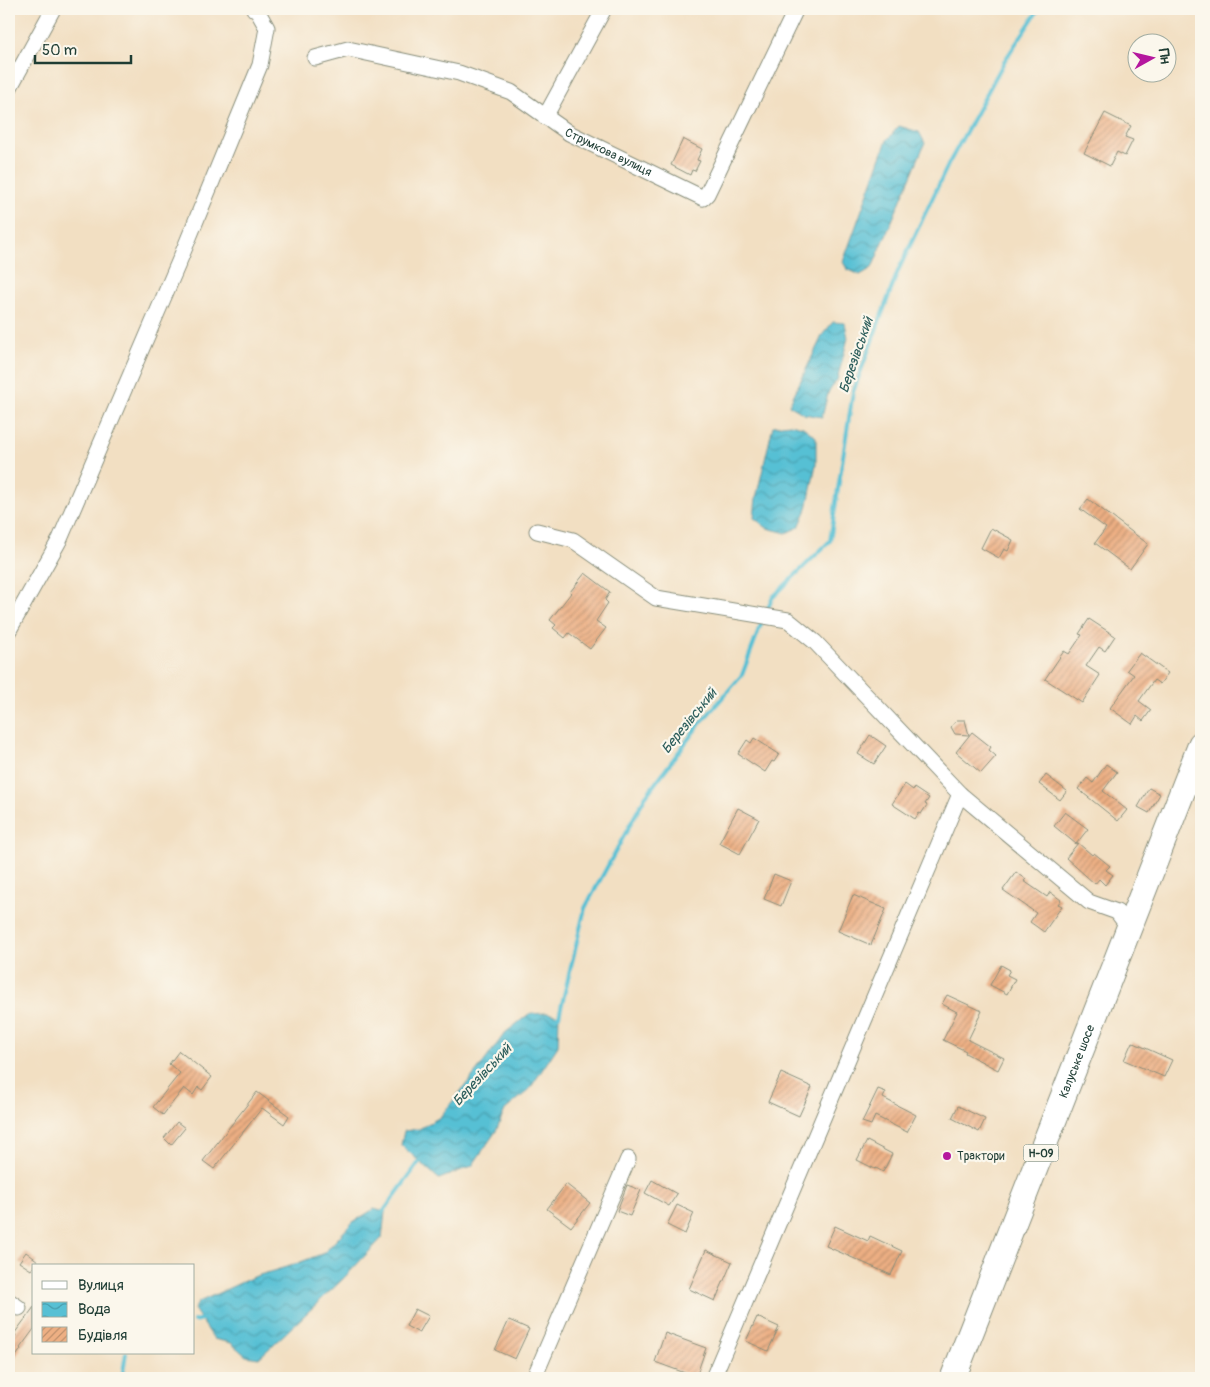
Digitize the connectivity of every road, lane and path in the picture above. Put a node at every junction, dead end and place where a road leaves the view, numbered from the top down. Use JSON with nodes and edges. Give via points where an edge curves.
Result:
{"nodes":[{"id":1,"x":52,"y":9,"type":"edge"},
{"id":2,"x":254,"y":9,"type":"edge"},
{"id":3,"x":604,"y":9,"type":"edge"},
{"id":4,"x":796,"y":9,"type":"edge"},
{"id":5,"x":315,"y":58,"type":"dead end"},
{"id":6,"x":9,"y":89,"type":"edge"},
{"id":7,"x":545,"y":117,"type":"junction"},
{"id":8,"x":537,"y":531,"type":"dead end"},
{"id":9,"x":9,"y":630,"type":"edge"},
{"id":10,"x":1201,"y":744,"type":"edge"},
{"id":11,"x":960,"y":794,"type":"junction"},
{"id":12,"x":1129,"y":928,"type":"junction"},
{"id":13,"x":628,"y":1159,"type":"dead end"},
{"id":14,"x":534,"y":1378,"type":"edge"},
{"id":15,"x":713,"y":1378,"type":"edge"},
{"id":16,"x":953,"y":1378,"type":"edge"}],
"edges":[{"from":1,"to":6,"type":"street"},
{"from":2,"to":9,"type":"street","via":[[267,28],[260,65],[60,539]]},
{"from":3,"to":7,"type":"street"},
{"from":4,"to":7,"type":"street","name":"Струмкова вулиця","via":[[703,198],[569,133]]},
{"from":5,"to":7,"type":"street","name":"Струмкова вулиця","via":[[348,49],[459,72],[511,92]]},
{"from":8,"to":11,"type":"street","via":[[573,540],[656,598],[788,620],[815,642]]},
{"from":10,"to":12,"type":"main road","name":"Калуське шосе","number":"Н-09"},
{"from":11,"to":12,"type":"street","via":[[1089,902],[1118,912]]},
{"from":11,"to":15,"type":"street"},
{"from":12,"to":16,"type":"main road","name":"Калуське шосе","number":"Н-09"},
{"from":13,"to":14,"type":"street"}]}
